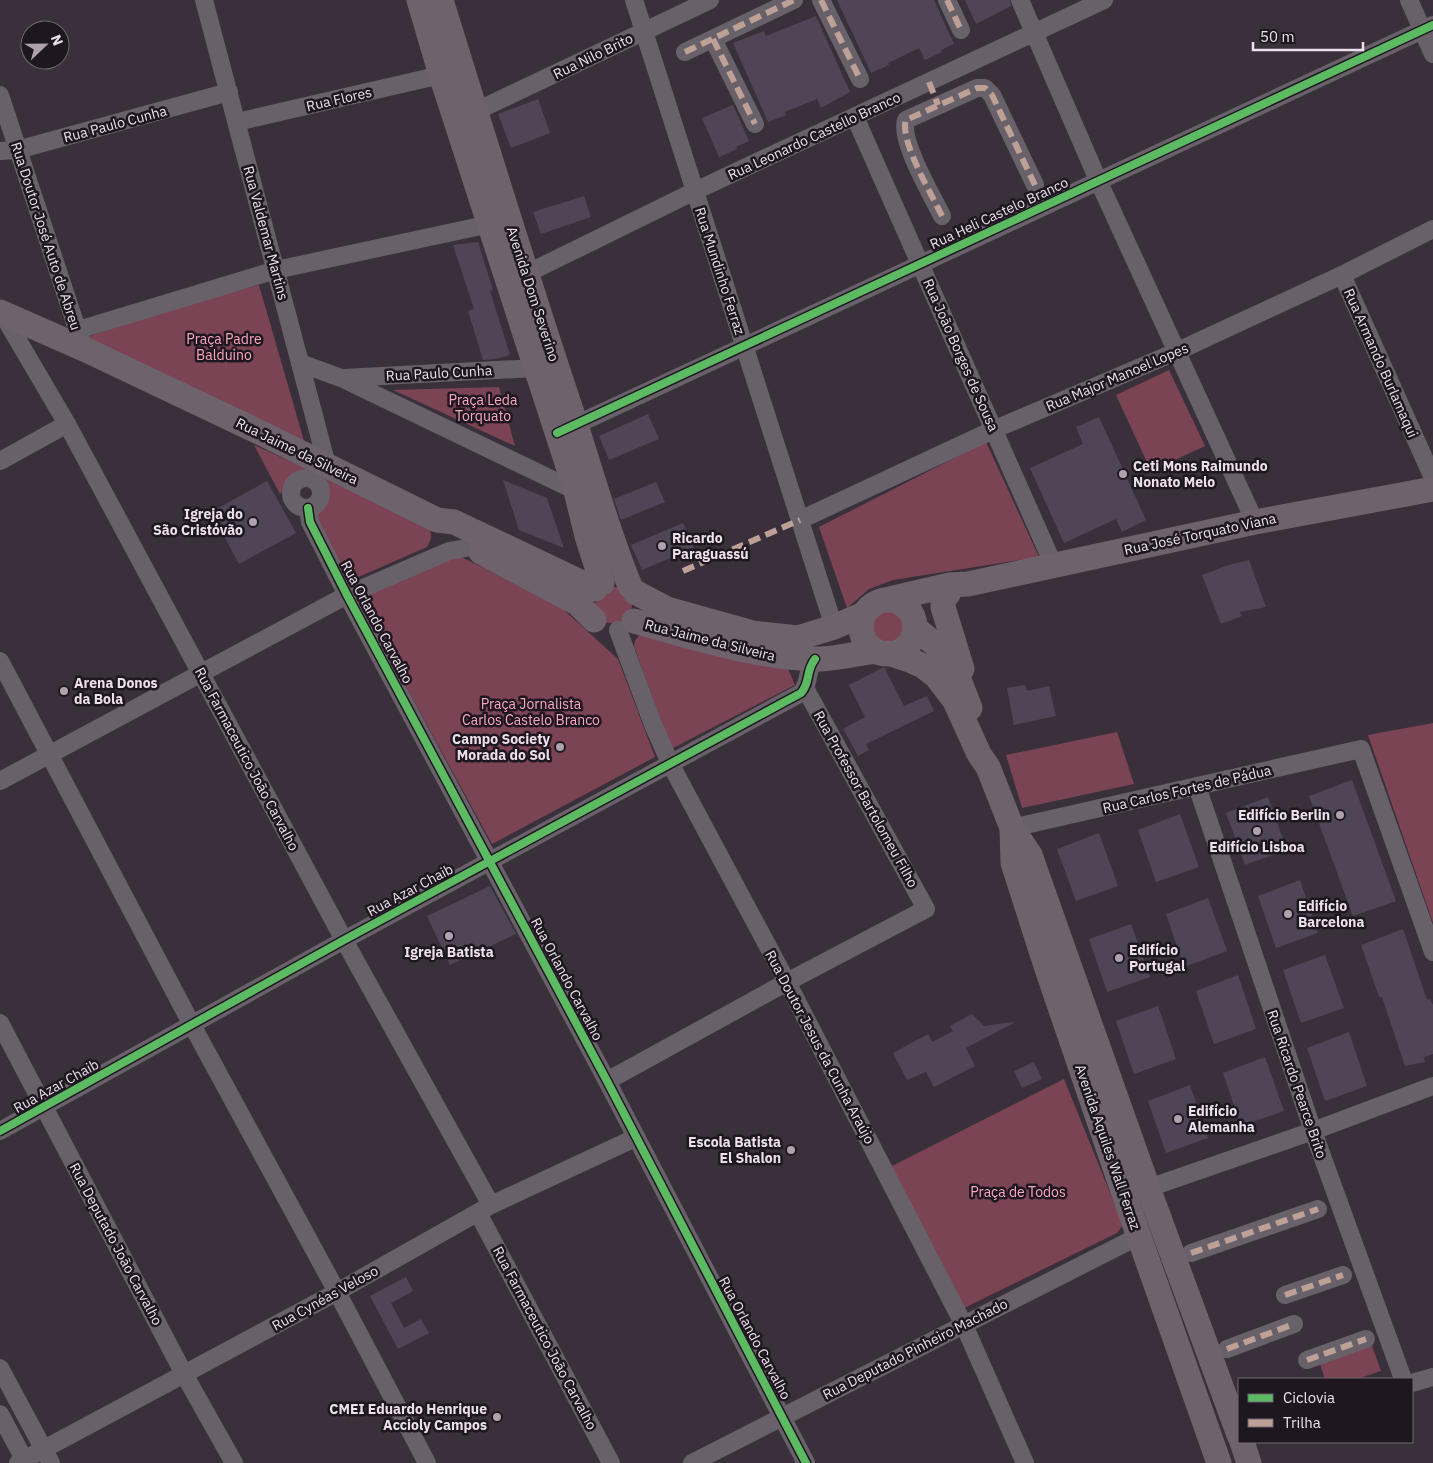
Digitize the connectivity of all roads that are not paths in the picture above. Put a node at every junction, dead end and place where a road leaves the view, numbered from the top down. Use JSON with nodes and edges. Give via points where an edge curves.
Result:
{"nodes":[{"id":1,"x":204,"y":0,"type":"edge"},
{"id":2,"x":419,"y":0,"type":"edge"},
{"id":3,"x":441,"y":0,"type":"edge"},
{"id":4,"x":634,"y":0,"type":"edge"},
{"id":5,"x":710,"y":0,"type":"edge"},
{"id":6,"x":794,"y":0,"type":"edge"},
{"id":7,"x":821,"y":0,"type":"edge"},
{"id":8,"x":947,"y":0,"type":"edge"},
{"id":9,"x":1020,"y":0,"type":"edge"},
{"id":10,"x":1104,"y":0,"type":"edge"},
{"id":11,"x":1409,"y":0,"type":"edge"},
{"id":12,"x":1428,"y":28,"type":"edge"},
{"id":13,"x":961,"y":30,"type":"dead end"},
{"id":14,"x":644,"y":31,"type":"junction"},
{"id":15,"x":1034,"y":33,"type":"junction"},
{"id":16,"x":713,"y":39,"type":"junction"},
{"id":17,"x":685,"y":52,"type":"dead end"},
{"id":18,"x":1433,"y":54,"type":"edge"},
{"id":19,"x":442,"y":75,"type":"junction"},
{"id":20,"x":860,"y":79,"type":"dead end"},
{"id":21,"x":929,"y":82,"type":"junction"},
{"id":22,"x":229,"y":92,"type":"junction"},
{"id":23,"x":0,"y":95,"type":"edge"},
{"id":24,"x":938,"y":105,"type":"junction"},
{"id":25,"x":466,"y":116,"type":"junction"},
{"id":26,"x":855,"y":117,"type":"junction"},
{"id":27,"x":237,"y":122,"type":"junction"},
{"id":28,"x":755,"y":124,"type":"dead end"},
{"id":29,"x":9,"y":151,"type":"edge"},
{"id":30,"x":1098,"y":180,"type":"junction"},
{"id":31,"x":1035,"y":185,"type":"dead end"},
{"id":32,"x":695,"y":192,"type":"junction"},
{"id":33,"x":942,"y":216,"type":"dead end"},
{"id":34,"x":490,"y":224,"type":"junction"},
{"id":35,"x":1433,"y":229,"type":"edge"},
{"id":36,"x":921,"y":264,"type":"junction"},
{"id":37,"x":276,"y":270,"type":"junction"},
{"id":38,"x":526,"y":274,"type":"junction"},
{"id":39,"x":1342,"y":275,"type":"junction"},
{"id":40,"x":1,"y":312,"type":"edge"},
{"id":41,"x":81,"y":340,"type":"junction"},
{"id":42,"x":744,"y":346,"type":"junction"},
{"id":43,"x":1178,"y":351,"type":"junction"},
{"id":44,"x":300,"y":363,"type":"junction"},
{"id":45,"x":536,"y":368,"type":"junction"},
{"id":46,"x":341,"y":378,"type":"junction"},
{"id":47,"x":66,"y":424,"type":"junction"},
{"id":48,"x":567,"y":429,"type":"junction"},
{"id":49,"x":994,"y":430,"type":"junction"},
{"id":50,"x":0,"y":461,"type":"edge"},
{"id":51,"x":327,"y":466,"type":"junction"},
{"id":52,"x":1433,"y":478,"type":"edge"},
{"id":53,"x":1433,"y":488,"type":"edge"},
{"id":54,"x":576,"y":491,"type":"junction"},
{"id":55,"x":308,"y":508,"type":"dead end"},
{"id":56,"x":437,"y":520,"type":"junction"},
{"id":57,"x":800,"y":520,"type":"junction"},
{"id":58,"x":1255,"y":522,"type":"junction"},
{"id":59,"x":472,"y":547,"type":"junction"},
{"id":60,"x":432,"y":559,"type":"junction"},
{"id":61,"x":1054,"y":566,"type":"junction"},
{"id":62,"x":599,"y":586,"type":"junction"},
{"id":63,"x":633,"y":589,"type":"junction"},
{"id":64,"x":958,"y":589,"type":"junction"},
{"id":65,"x":347,"y":595,"type":"junction"},
{"id":66,"x":885,"y":600,"type":"junction"},
{"id":67,"x":864,"y":614,"type":"junction"},
{"id":68,"x":594,"y":620,"type":"junction"},
{"id":69,"x":626,"y":625,"type":"junction"},
{"id":70,"x":915,"y":625,"type":"junction"},
{"id":71,"x":834,"y":627,"type":"junction"},
{"id":72,"x":882,"y":652,"type":"junction"},
{"id":73,"x":815,"y":659,"type":"junction"},
{"id":74,"x":0,"y":661,"type":"edge"},
{"id":75,"x":201,"y":673,"type":"junction"},
{"id":76,"x":805,"y":688,"type":"junction"},
{"id":77,"x":973,"y":715,"type":"junction"},
{"id":78,"x":50,"y":754,"type":"junction"},
{"id":79,"x":671,"y":765,"type":"junction"},
{"id":80,"x":988,"y":767,"type":"junction"},
{"id":81,"x":0,"y":782,"type":"edge"},
{"id":82,"x":1197,"y":786,"type":"junction"},
{"id":83,"x":1012,"y":828,"type":"junction"},
{"id":84,"x":491,"y":862,"type":"junction"},
{"id":85,"x":344,"y":940,"type":"junction"},
{"id":86,"x":1433,"y":952,"type":"edge"},
{"id":87,"x":787,"y":982,"type":"junction"},
{"id":88,"x":0,"y":1023,"type":"edge"},
{"id":89,"x":192,"y":1025,"type":"junction"},
{"id":90,"x":607,"y":1081,"type":"junction"},
{"id":91,"x":1433,"y":1086,"type":"edge"},
{"id":92,"x":45,"y":1107,"type":"junction"},
{"id":93,"x":0,"y":1131,"type":"edge"},
{"id":94,"x":1313,"y":1131,"type":"junction"},
{"id":95,"x":635,"y":1138,"type":"junction"},
{"id":96,"x":1148,"y":1188,"type":"junction"},
{"id":97,"x":1125,"y":1196,"type":"junction"},
{"id":98,"x":485,"y":1209,"type":"junction"},
{"id":99,"x":1318,"y":1209,"type":"dead end"},
{"id":100,"x":1139,"y":1236,"type":"junction"},
{"id":101,"x":1191,"y":1253,"type":"dead end"},
{"id":102,"x":1343,"y":1275,"type":"dead end"},
{"id":103,"x":337,"y":1292,"type":"junction"},
{"id":104,"x":1284,"y":1295,"type":"dead end"},
{"id":105,"x":1294,"y":1324,"type":"dead end"},
{"id":106,"x":964,"y":1325,"type":"junction"},
{"id":107,"x":1366,"y":1339,"type":"dead end"},
{"id":108,"x":1227,"y":1349,"type":"dead end"},
{"id":109,"x":1307,"y":1360,"type":"dead end"},
{"id":110,"x":0,"y":1368,"type":"edge"},
{"id":111,"x":184,"y":1374,"type":"junction"},
{"id":112,"x":1433,"y":1377,"type":"edge"},
{"id":113,"x":1403,"y":1378,"type":"edge"},
{"id":114,"x":1413,"y":1383,"type":"edge"},
{"id":115,"x":0,"y":1414,"type":"edge"},
{"id":116,"x":782,"y":1417,"type":"junction"},
{"id":117,"x":1238,"y":1430,"type":"edge"},
{"id":118,"x":1242,"y":1443,"type":"edge"},
{"id":119,"x":47,"y":1456,"type":"edge"},
{"id":120,"x":23,"y":1462,"type":"edge"},
{"id":121,"x":234,"y":1463,"type":"edge"},
{"id":122,"x":427,"y":1463,"type":"edge"},
{"id":123,"x":611,"y":1463,"type":"edge"},
{"id":124,"x":692,"y":1463,"type":"edge"},
{"id":125,"x":806,"y":1463,"type":"edge"},
{"id":126,"x":1025,"y":1463,"type":"edge"},
{"id":127,"x":1219,"y":1463,"type":"edge"},
{"id":128,"x":1249,"y":1463,"type":"edge"}],
"edges":[{"from":1,"to":22,"type":"street","name":"Rua Valdemar Martins"},
{"from":2,"to":19,"type":"main road","name":"Avenida Dom Severino"},
{"from":3,"to":25,"type":"main road","name":"Avenida Dom Severino"},
{"from":4,"to":14,"type":"street","name":"Rua Mundinho Ferraz"},
{"from":5,"to":14,"type":"street","name":"Rua Nilo Brito"},
{"from":6,"to":16,"type":"street"},
{"from":7,"to":20,"type":"street"},
{"from":8,"to":13,"type":"street"},
{"from":9,"to":15,"type":"street"},
{"from":10,"to":15,"type":"street","name":"Rua Leonardo Castello Branco"},
{"from":11,"to":12,"type":"street"},
{"from":12,"to":18,"type":"street"},
{"from":12,"to":30,"type":"street","name":"Rua Heli Castelo Branco"},
{"from":14,"to":25,"type":"street","name":"Rua Nilo Brito"},
{"from":14,"to":32,"type":"street","name":"Rua Mundinho Ferraz"},
{"from":15,"to":21,"type":"street","name":"Rua Leonardo Castello Branco"},
{"from":15,"to":30,"type":"street"},
{"from":16,"to":17,"type":"street"},
{"from":16,"to":28,"type":"street"},
{"from":19,"to":25,"type":"main road","name":"Avenida Dom Severino"},
{"from":19,"to":27,"type":"street","name":"Rua Flores"},
{"from":21,"to":24,"type":"street"},
{"from":21,"to":26,"type":"street","name":"Rua Leonardo Castello Branco"},
{"from":22,"to":27,"type":"street","name":"Rua Valdemar Martins"},
{"from":22,"to":29,"type":"street","name":"Rua Paulo Cunha"},
{"from":23,"to":29,"type":"street","name":"Rua Doutor José Auto de Abreu"},
{"from":24,"to":31,"type":"street","via":[[977,88],[985,88],[992,95]]},
{"from":24,"to":33,"type":"street","via":[[906,120],[904,126],[909,148]]},
{"from":25,"to":34,"type":"main road","name":"Avenida Dom Severino"},
{"from":25,"to":38,"type":"main road","name":"Avenida Dom Severino"},
{"from":26,"to":32,"type":"street","name":"Rua Leonardo Castello Branco"},
{"from":26,"to":36,"type":"street","name":"Rua João Borges de Sousa"},
{"from":27,"to":37,"type":"street","name":"Rua Valdemar Martins"},
{"from":29,"to":41,"type":"street","name":"Rua Doutor José Auto de Abreu"},
{"from":30,"to":36,"type":"street","name":"Rua Heli Castelo Branco"},
{"from":30,"to":43,"type":"street"},
{"from":32,"to":38,"type":"street","name":"Rua Leonardo Castello Branco"},
{"from":32,"to":42,"type":"street","name":"Rua Mundinho Ferraz"},
{"from":34,"to":37,"type":"street"},
{"from":34,"to":45,"type":"main road","name":"Avenida Dom Severino"},
{"from":35,"to":39,"type":"street","name":"Rua Major Manoel Lopes"},
{"from":36,"to":42,"type":"street","name":"Rua Heli Castelo Branco"},
{"from":36,"to":49,"type":"street","name":"Rua João Borges de Sousa"},
{"from":37,"to":41,"type":"street"},
{"from":37,"to":44,"type":"street","name":"Rua Valdemar Martins"},
{"from":38,"to":48,"type":"main road","name":"Avenida Dom Severino"},
{"from":39,"to":43,"type":"street","name":"Rua Major Manoel Lopes"},
{"from":39,"to":52,"type":"street","name":"Rua Armando Burlamaqui"},
{"from":40,"to":41,"type":"main road","name":"Rua Jaime da Silveira"},
{"from":40,"to":47,"type":"street","name":"Rua Farmaceutico João Carvalho"},
{"from":41,"to":51,"type":"main road","name":"Rua Jaime da Silveira"},
{"from":42,"to":48,"type":"street","name":"Rua Heli Castelo Branco"},
{"from":42,"to":57,"type":"street","name":"Rua Mundinho Ferraz"},
{"from":43,"to":49,"type":"street","name":"Rua Major Manoel Lopes"},
{"from":43,"to":58,"type":"street"},
{"from":44,"to":46,"type":"street"},
{"from":44,"to":51,"type":"street","name":"Rua Valdemar Martins"},
{"from":45,"to":46,"type":"street","name":"Rua Paulo Cunha"},
{"from":45,"to":48,"type":"main road","name":"Avenida Dom Severino"},
{"from":46,"to":54,"type":"street"},
{"from":47,"to":50,"type":"street"},
{"from":47,"to":75,"type":"street","name":"Rua Farmaceutico João Carvalho"},
{"from":48,"to":54,"type":"main road","name":"Avenida Dom Severino"},
{"from":48,"to":63,"type":"main road","name":"Avenida Dom Severino"},
{"from":49,"to":57,"type":"street","name":"Rua Major Manoel Lopes"},
{"from":49,"to":61,"type":"street","name":"Rua João Borges de Sousa"},
{"from":51,"to":56,"type":"main road","name":"Rua Jaime da Silveira"},
{"from":53,"to":58,"type":"main road","name":"Rua José Torquato Viana","via":[[1350,511]]},
{"from":54,"to":62,"type":"main road","name":"Avenida Dom Severino"},
{"from":55,"to":65,"type":"street","name":"Rua Orlando Carvalho","via":[[310,522]]},
{"from":56,"to":59,"type":"main road"},
{"from":56,"to":60,"type":"street","via":[[443,535],[442,547]]},
{"from":56,"to":62,"type":"main road","name":"Rua Jaime da Silveira","via":[[454,522]]},
{"from":57,"to":71,"type":"street","name":"Rua Mundinho Ferraz"},
{"from":58,"to":61,"type":"main road","name":"Rua José Torquato Viana"},
{"from":59,"to":60,"type":"street","via":[[449,551]]},
{"from":59,"to":68,"type":"main road","via":[[577,603]]},
{"from":60,"to":65,"type":"street"},
{"from":61,"to":64,"type":"main road","name":"Rua José Torquato Viana"},
{"from":62,"to":63,"type":"main road","via":[[617,580]]},
{"from":62,"to":68,"type":"main road","via":[[589,604]]},
{"from":63,"to":69,"type":"main road","via":[[639,606]]},
{"from":63,"to":71,"type":"main road","name":"Rua Jaime da Silveira","via":[[667,609],[753,634],[798,638]]},
{"from":64,"to":66,"type":"main road","name":"Rua José Torquato Viana","via":[[950,585]]},
{"from":64,"to":70,"type":"main road","name":"Rua José Torquato Viana"},
{"from":64,"to":77,"type":"main road","via":[[943,600],[943,607]]},
{"from":65,"to":75,"type":"street"},
{"from":65,"to":84,"type":"street","name":"Rua Orlando Carvalho"},
{"from":66,"to":67,"type":"main road","via":[[869,607]]},
{"from":66,"to":70,"type":"main road","via":[[901,603],[911,614]]},
{"from":67,"to":71,"type":"main road","name":"Rua Jaime da Silveira"},
{"from":67,"to":72,"type":"main road","via":[[861,632],[868,645]]},
{"from":68,"to":69,"type":"main road","via":[[612,630]]},
{"from":69,"to":73,"type":"main road","name":"Rua Jaime da Silveira","via":[[775,657]]},
{"from":69,"to":79,"type":"street","name":"Rua Doutor Jesus da Cunha Araújo","via":[[654,727]]},
{"from":70,"to":72,"type":"main road","via":[[908,644],[902,649]]},
{"from":70,"to":77,"type":"main road","name":"Avenida Aquiles Wall Ferraz","via":[[936,645],[956,672]]},
{"from":72,"to":73,"type":"main road","name":"Rua Jaime da Silveira"},
{"from":72,"to":80,"type":"main road","name":"Avenida Aquiles Wall Ferraz","via":[[912,660],[936,676],[955,702]]},
{"from":73,"to":76,"type":"street","via":[[808,667]]},
{"from":74,"to":78,"type":"street"},
{"from":75,"to":78,"type":"street"},
{"from":75,"to":85,"type":"street","name":"Rua Farmaceutico João Carvalho"},
{"from":76,"to":79,"type":"street","name":"Rua Azar Chaib"},
{"from":76,"to":87,"type":"street","name":"Rua Professor Bartolomeu Filho","via":[[926,909]]},
{"from":77,"to":80,"type":"main road","name":"Avenida Aquiles Wall Ferraz","via":[[987,751]]},
{"from":78,"to":81,"type":"street"},
{"from":78,"to":89,"type":"street"},
{"from":79,"to":84,"type":"street","name":"Rua Azar Chaib"},
{"from":79,"to":87,"type":"street","name":"Rua Doutor Jesus da Cunha Araújo"},
{"from":80,"to":83,"type":"main road","name":"Avenida Aquiles Wall Ferraz"},
{"from":82,"to":83,"type":"street","name":"Rua Carlos Fortes de Pádua","via":[[1118,808]]},
{"from":82,"to":86,"type":"street","name":"Rua Carlos Fortes de Pádua","via":[[1361,749]]},
{"from":82,"to":94,"type":"street","name":"Rua Ricardo Pearce Brito"},
{"from":83,"to":96,"type":"main road","name":"Avenida Aquiles Wall Ferraz","via":[[1030,855]]},
{"from":83,"to":97,"type":"main road","name":"Avenida Aquiles Wall Ferraz","via":[[1013,863]]},
{"from":84,"to":85,"type":"street","name":"Rua Azar Chaib"},
{"from":84,"to":90,"type":"street","name":"Rua Orlando Carvalho"},
{"from":85,"to":89,"type":"street","name":"Rua Azar Chaib"},
{"from":85,"to":98,"type":"street","name":"Rua Farmaceutico João Carvalho"},
{"from":87,"to":90,"type":"street"},
{"from":87,"to":106,"type":"street","name":"Rua Doutor Jesus da Cunha Araújo"},
{"from":88,"to":92,"type":"street","name":"Rua Deputado João Carvalho"},
{"from":89,"to":92,"type":"street","name":"Rua Azar Chaib"},
{"from":89,"to":103,"type":"street"},
{"from":90,"to":95,"type":"street","name":"Rua Orlando Carvalho"},
{"from":91,"to":94,"type":"street"},
{"from":92,"to":93,"type":"street","name":"Rua Azar Chaib"},
{"from":92,"to":111,"type":"street","name":"Rua Deputado João Carvalho"},
{"from":94,"to":96,"type":"street","via":[[1240,1164]]},
{"from":94,"to":113,"type":"street","name":"Rua Ricardo Pearce Brito"},
{"from":95,"to":98,"type":"street","name":"Rua Cynéas Veloso"},
{"from":95,"to":116,"type":"street","name":"Rua Orlando Carvalho"},
{"from":96,"to":97,"type":"street"},
{"from":96,"to":117,"type":"main road","name":"Avenida Aquiles Wall Ferraz"},
{"from":97,"to":100,"type":"main road","name":"Avenida Aquiles Wall Ferraz"},
{"from":98,"to":103,"type":"street","name":"Rua Cynéas Veloso"},
{"from":98,"to":123,"type":"street","name":"Rua Farmaceutico João Carvalho"},
{"from":99,"to":101,"type":"street"},
{"from":100,"to":106,"type":"street","name":"Rua Deputado Pinheiro Machado"},
{"from":100,"to":127,"type":"main road","name":"Avenida Aquiles Wall Ferraz"},
{"from":102,"to":104,"type":"street"},
{"from":103,"to":111,"type":"street","name":"Rua Cynéas Veloso"},
{"from":103,"to":122,"type":"street"},
{"from":105,"to":108,"type":"street"},
{"from":106,"to":116,"type":"street","name":"Rua Deputado Pinheiro Machado"},
{"from":106,"to":126,"type":"street","name":"Rua Doutor Jesus da Cunha Araújo"},
{"from":107,"to":109,"type":"street"},
{"from":110,"to":119,"type":"street"},
{"from":111,"to":119,"type":"street","name":"Rua Cynéas Veloso"},
{"from":111,"to":121,"type":"street","name":"Rua Deputado João Carvalho"},
{"from":112,"to":114,"type":"street"},
{"from":115,"to":120,"type":"street"},
{"from":116,"to":124,"type":"street","name":"Rua Deputado Pinheiro Machado"},
{"from":116,"to":125,"type":"street","name":"Rua Orlando Carvalho"},
{"from":118,"to":128,"type":"main road","name":"Avenida Aquiles Wall Ferraz"},
{"from":119,"to":120,"type":"street","name":"Rua Cynéas Veloso"}]}
